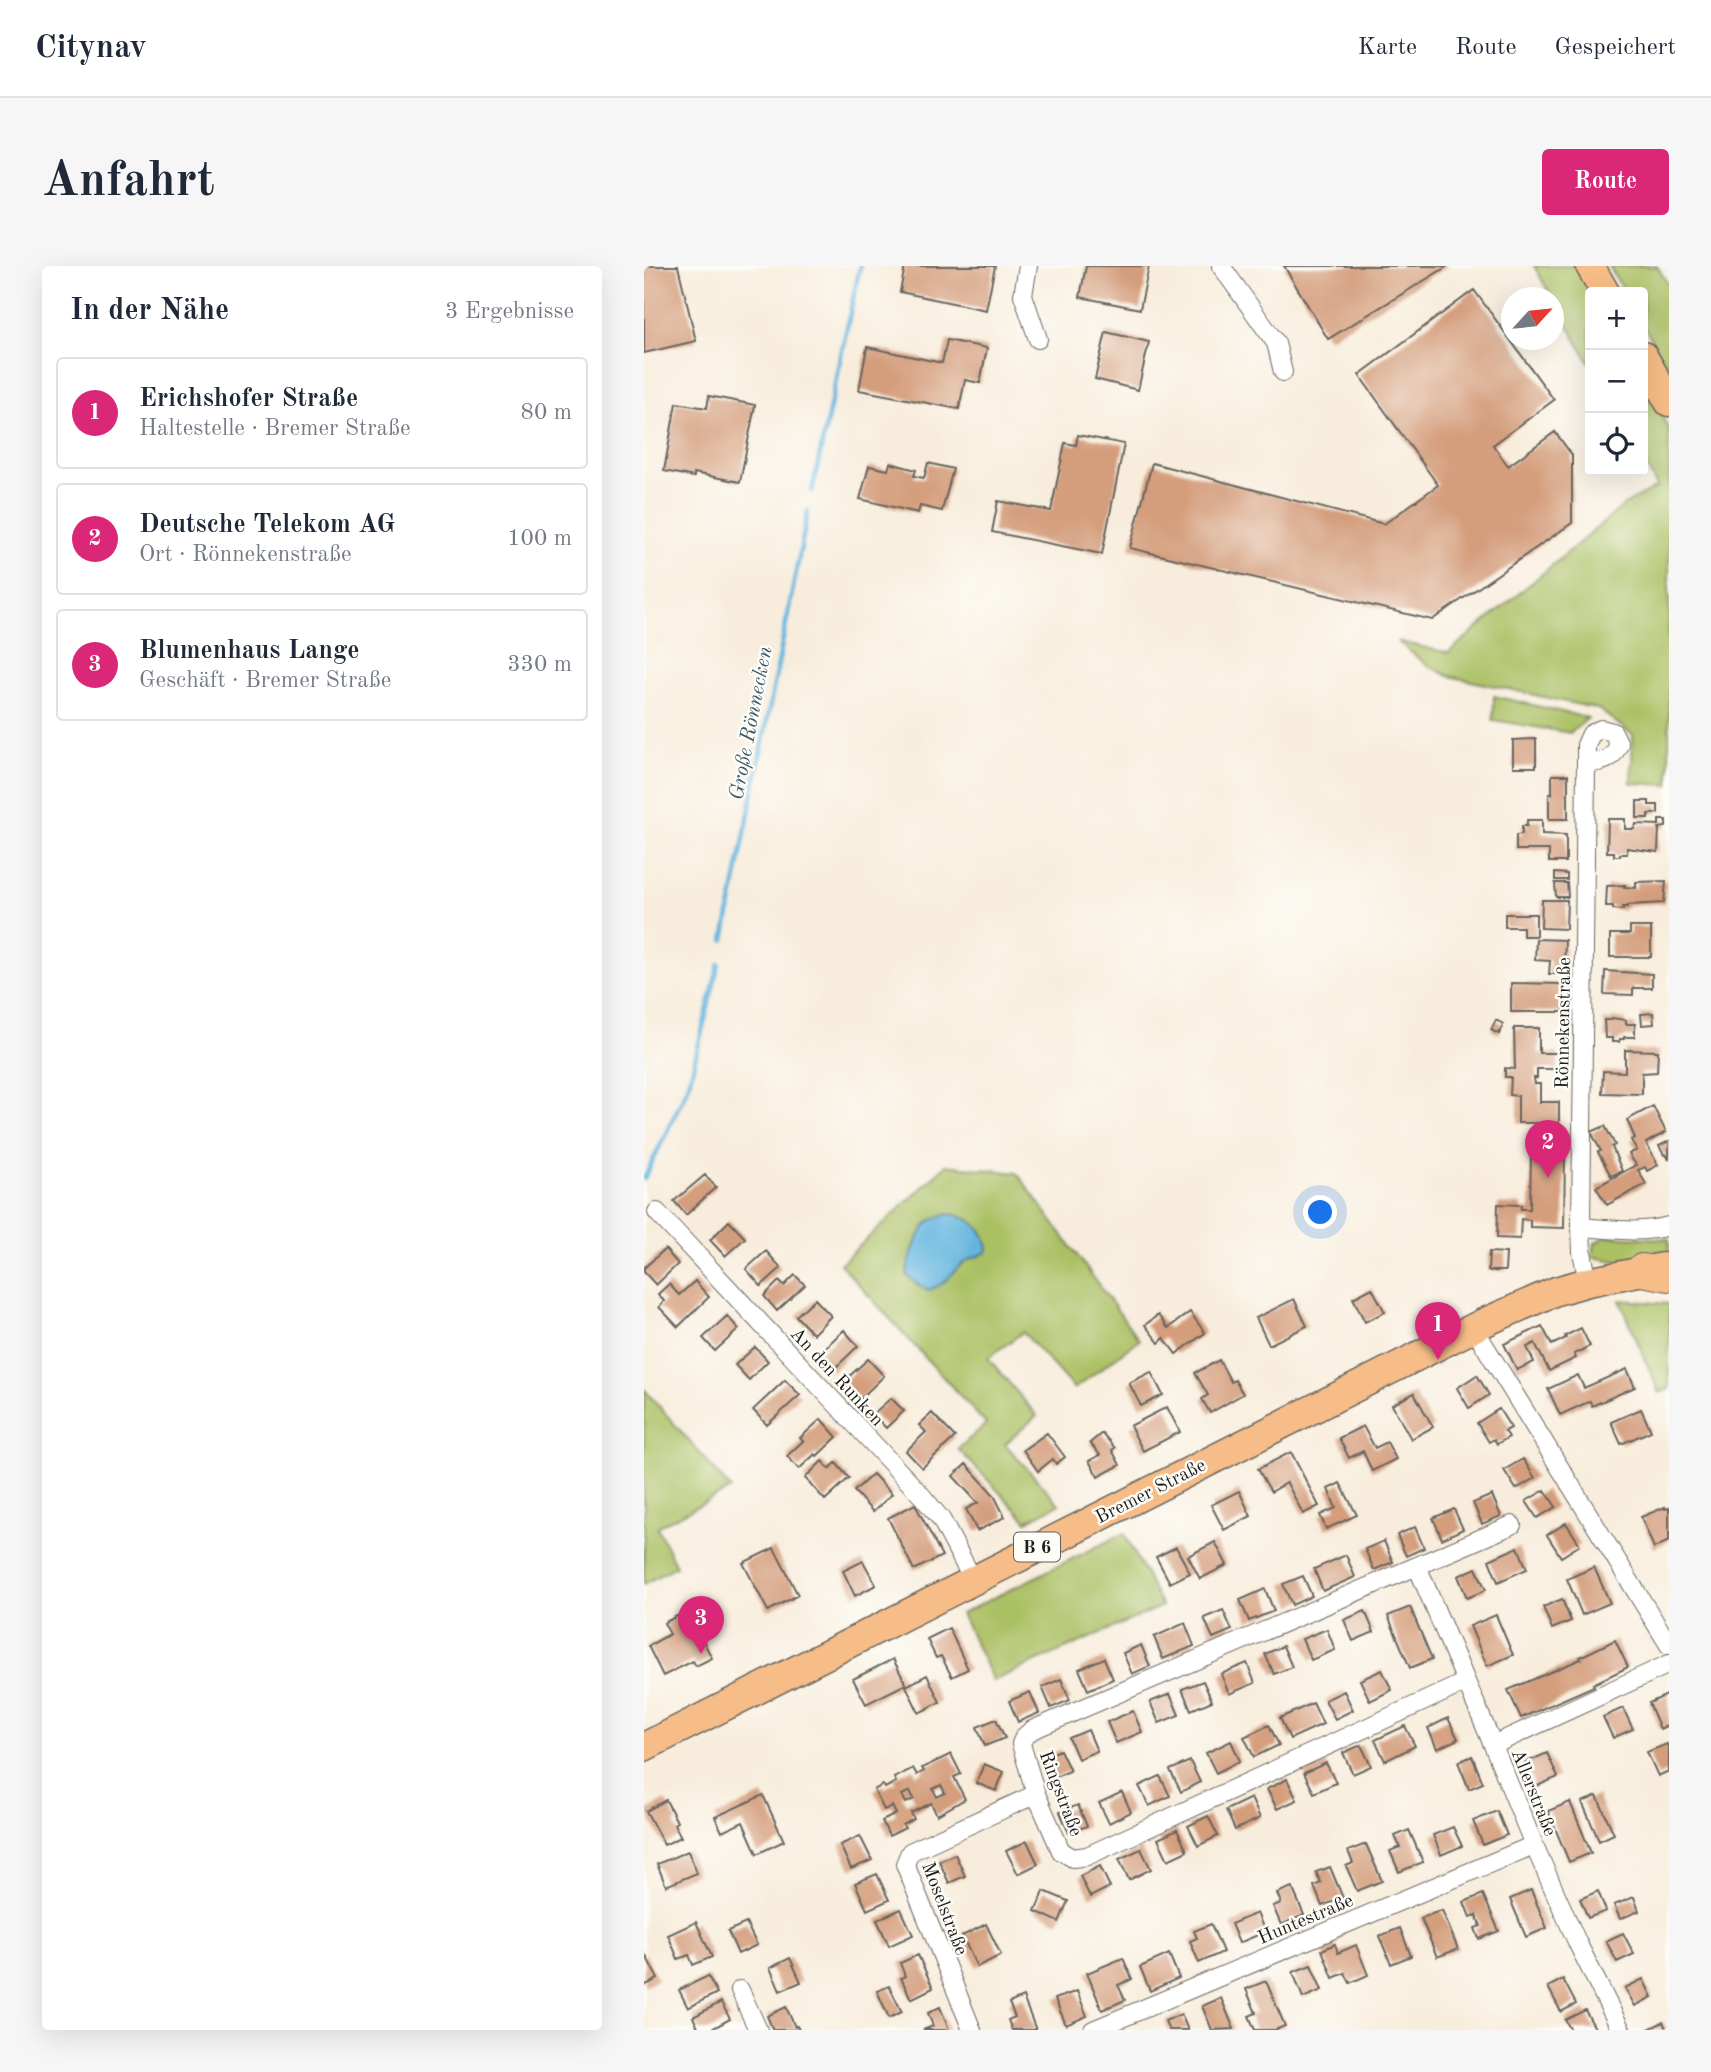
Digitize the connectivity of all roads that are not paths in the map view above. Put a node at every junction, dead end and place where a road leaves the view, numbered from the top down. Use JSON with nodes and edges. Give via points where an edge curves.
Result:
{"nodes":[{"id":1,"x":1028,"y":266,"type":"edge"},
{"id":2,"x":1220,"y":266,"type":"edge"},
{"id":3,"x":1590,"y":266,"type":"edge"},
{"id":4,"x":1602,"y":287,"type":"edge"},
{"id":5,"x":1038,"y":339,"type":"dead end"},
{"id":6,"x":1648,"y":365,"type":"edge"},
{"id":7,"x":1283,"y":372,"type":"dead end"},
{"id":8,"x":1669,"y":402,"type":"edge"},
{"id":9,"x":1586,"y":764,"type":"dead end"},
{"id":10,"x":657,"y":1212,"type":"dead end"},
{"id":11,"x":1669,"y":1226,"type":"edge"},
{"id":12,"x":1581,"y":1227,"type":"junction"},
{"id":13,"x":1660,"y":1270,"type":"edge"},
{"id":14,"x":1588,"y":1282,"type":"junction"},
{"id":15,"x":1476,"y":1326,"type":"junction"},
{"id":16,"x":1512,"y":1525,"type":"dead end"},
{"id":17,"x":1417,"y":1566,"type":"junction"},
{"id":18,"x":973,"y":1580,"type":"junction"},
{"id":19,"x":1669,"y":1645,"type":"edge"},
{"id":20,"x":1669,"y":1664,"type":"edge"},
{"id":21,"x":1465,"y":1682,"type":"junction"},
{"id":22,"x":1493,"y":1745,"type":"junction"},
{"id":23,"x":644,"y":1747,"type":"edge"},
{"id":24,"x":1036,"y":1794,"type":"junction"},
{"id":25,"x":1534,"y":1845,"type":"junction"},
{"id":26,"x":740,"y":1990,"type":"dead end"},
{"id":27,"x":1132,"y":2023,"type":"edge"},
{"id":28,"x":758,"y":2030,"type":"edge"},
{"id":29,"x":972,"y":2030,"type":"edge"},
{"id":30,"x":1093,"y":2030,"type":"edge"},
{"id":31,"x":1621,"y":2030,"type":"edge"}],
"edges":[{"from":1,"to":5,"type":"street","via":[[1023,295]]},
{"from":2,"to":7,"type":"street","via":[[1276,343]]},
{"from":3,"to":4,"type":"main road"},
{"from":6,"to":8,"type":"main road"},
{"from":9,"to":12,"type":"street","name":"Rönnekenstraße"},
{"from":10,"to":18,"type":"street","name":"An den Runken","via":[[922,1496],[941,1519]]},
{"from":11,"to":12,"type":"street","via":[[1638,1231]]},
{"from":12,"to":14,"type":"street","name":"Rönnekenstraße"},
{"from":13,"to":14,"type":"main road","name":"Bremer Straße","number":"B 6"},
{"from":14,"to":15,"type":"main road","name":"Bremer Straße","number":"B 6"},
{"from":15,"to":18,"type":"main road","name":"Bremer Straße","number":"B 6"},
{"from":15,"to":19,"type":"street"},
{"from":16,"to":17,"type":"street","name":"Ringstraße"},
{"from":17,"to":21,"type":"street"},
{"from":17,"to":24,"type":"street","name":"Ringstraße","via":[[1032,1730],[1021,1744]]},
{"from":18,"to":23,"type":"main road","name":"Bremer Straße","number":"B 6"},
{"from":20,"to":22,"type":"street","name":"Allerstraße"},
{"from":21,"to":22,"type":"street"},
{"from":21,"to":24,"type":"street","name":"Ringstraße","via":[[1087,1857],[1073,1858],[1061,1851]]},
{"from":22,"to":25,"type":"street","name":"Allerstraße"},
{"from":24,"to":29,"type":"street","name":"Moselstraße","via":[[910,1852],[905,1864]]},
{"from":25,"to":27,"type":"street","name":"Huntestraße"},
{"from":25,"to":31,"type":"street","name":"Allerstraße"},
{"from":26,"to":28,"type":"street"},
{"from":27,"to":30,"type":"street","name":"Huntestraße"}]}
